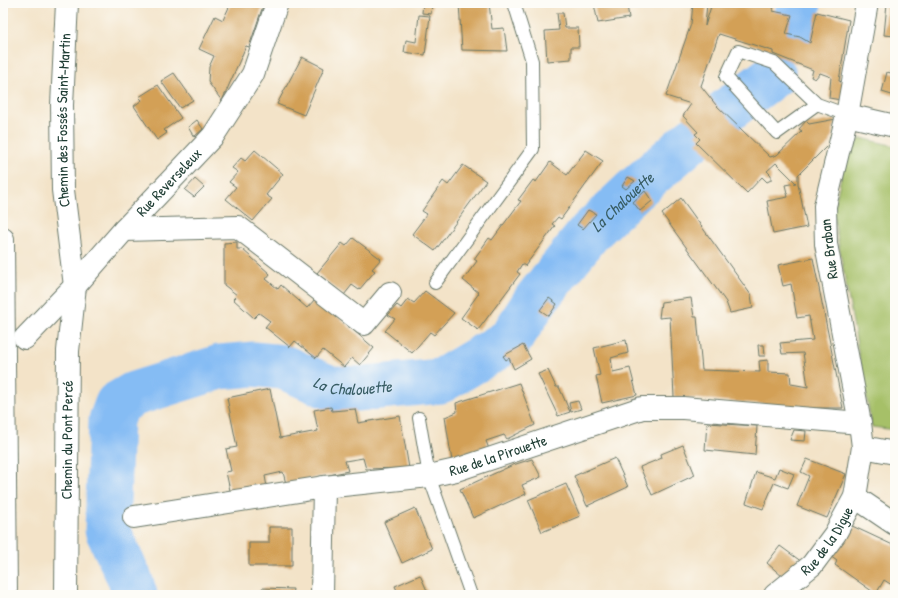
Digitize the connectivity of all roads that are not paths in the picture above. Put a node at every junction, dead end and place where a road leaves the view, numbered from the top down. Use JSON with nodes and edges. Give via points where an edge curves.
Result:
{"nodes":[{"id":1,"x":67,"y":3,"type":"edge"},
{"id":2,"x":277,"y":3,"type":"edge"},
{"id":3,"x":514,"y":3,"type":"edge"},
{"id":4,"x":867,"y":3,"type":"edge"},
{"id":5,"x":817,"y":104,"type":"junction"},
{"id":6,"x":847,"y":115,"type":"junction"},
{"id":7,"x":895,"y":126,"type":"edge"},
{"id":8,"x":124,"y":230,"type":"junction"},
{"id":9,"x":3,"y":239,"type":"edge"},
{"id":10,"x":435,"y":283,"type":"dead end"},
{"id":11,"x":75,"y":286,"type":"junction"},
{"id":12,"x":390,"y":293,"type":"dead end"},
{"id":13,"x":25,"y":338,"type":"dead end"},
{"id":14,"x":418,"y":418,"type":"dead end"},
{"id":15,"x":860,"y":423,"type":"junction"},
{"id":16,"x":863,"y":447,"type":"junction"},
{"id":17,"x":895,"y":453,"type":"edge"},
{"id":18,"x":428,"y":476,"type":"junction"},
{"id":19,"x":324,"y":487,"type":"junction"},
{"id":20,"x":855,"y":497,"type":"junction"},
{"id":21,"x":134,"y":517,"type":"dead end"},
{"id":22,"x":895,"y":524,"type":"edge"},
{"id":23,"x":6,"y":595,"type":"edge"},
{"id":24,"x":66,"y":595,"type":"edge"},
{"id":25,"x":322,"y":595,"type":"edge"},
{"id":26,"x":471,"y":595,"type":"edge"},
{"id":27,"x":774,"y":595,"type":"edge"}],
"edges":[{"from":1,"to":11,"type":"street","name":"Chemin des Fossés Saint-Martin","via":[[62,105],[63,190]]},
{"from":2,"to":8,"type":"street","name":"Rue Reverseleux","via":[[253,74],[235,105],[213,136]]},
{"from":3,"to":10,"type":"lane","via":[[532,61],[534,149]]},
{"from":4,"to":6,"type":"street","name":"Rue Braban"},
{"from":5,"to":5,"type":"lane","via":[[778,67],[738,51],[726,76],[777,133]]},
{"from":5,"to":6,"type":"lane"},
{"from":6,"to":7,"type":"street"},
{"from":6,"to":15,"type":"street","name":"Rue Braban","via":[[825,206],[826,244]]},
{"from":8,"to":11,"type":"street","name":"Rue Reverseleux"},
{"from":8,"to":12,"type":"street","via":[[238,227],[364,324]]},
{"from":9,"to":23,"type":"street"},
{"from":11,"to":13,"type":"street","name":"Rue Reverseleux"},
{"from":11,"to":24,"type":"street","name":"Chemin du Pont Percé","via":[[68,351]]},
{"from":14,"to":18,"type":"lane"},
{"from":15,"to":16,"type":"street","name":"Rue Braban"},
{"from":15,"to":18,"type":"street","name":"Rue de la Pirouette","via":[[683,408],[642,408],[456,470]]},
{"from":16,"to":17,"type":"street"},
{"from":16,"to":20,"type":"street","name":"Rue Braban"},
{"from":18,"to":19,"type":"street","name":"Rue de la Pirouette"},
{"from":18,"to":26,"type":"lane"},
{"from":19,"to":21,"type":"street","name":"Rue de la Pirouette"},
{"from":19,"to":25,"type":"street"},
{"from":20,"to":22,"type":"street"},
{"from":20,"to":27,"type":"street","name":"Rue de la Digue","via":[[835,534],[812,565]]}]}
